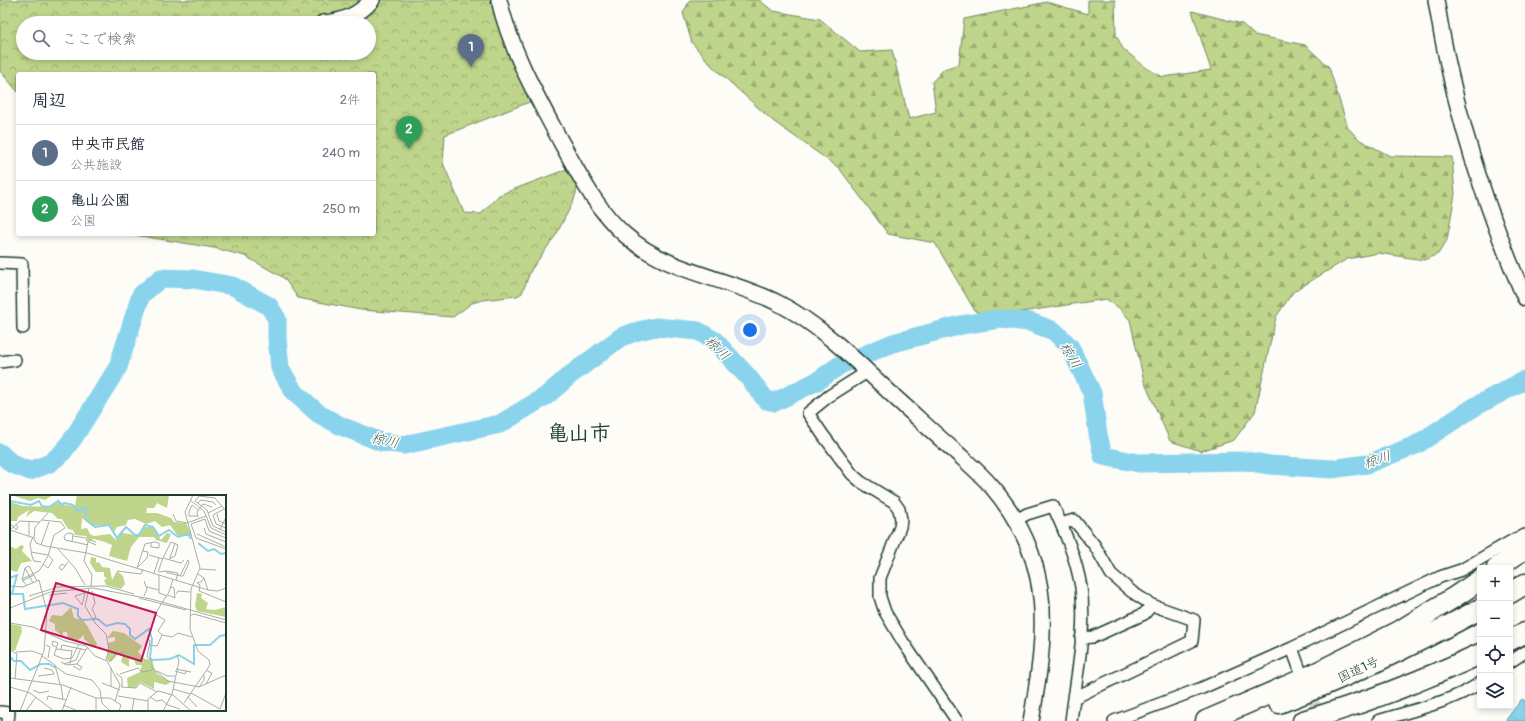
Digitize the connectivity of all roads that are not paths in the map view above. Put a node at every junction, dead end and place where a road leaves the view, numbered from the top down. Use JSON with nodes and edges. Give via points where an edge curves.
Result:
{"nodes":[{"id":1,"x":372,"y":0,"type":"edge"},
{"id":2,"x":499,"y":0,"type":"edge"},
{"id":3,"x":1436,"y":0,"type":"edge"},
{"id":4,"x":353,"y":16,"type":"edge"},
{"id":5,"x":0,"y":262,"type":"edge"},
{"id":6,"x":1525,"y":298,"type":"edge"},
{"id":7,"x":23,"y":328,"type":"dead end"},
{"id":8,"x":16,"y":360,"type":"dead end"},
{"id":9,"x":0,"y":362,"type":"edge"},
{"id":10,"x":865,"y":370,"type":"junction"},
{"id":11,"x":1016,"y":520,"type":"junction"},
{"id":12,"x":1061,"y":524,"type":"junction"},
{"id":13,"x":1525,"y":536,"type":"edge"},
{"id":14,"x":1525,"y":548,"type":"edge"},
{"id":15,"x":1501,"y":565,"type":"edge"},
{"id":16,"x":1477,"y":582,"type":"edge"},
{"id":17,"x":1525,"y":584,"type":"edge"},
{"id":18,"x":1513,"y":591,"type":"edge"},
{"id":19,"x":1152,"y":604,"type":"junction"},
{"id":20,"x":1477,"y":611,"type":"edge"},
{"id":21,"x":1525,"y":633,"type":"edge"},
{"id":22,"x":1081,"y":638,"type":"junction"},
{"id":23,"x":1513,"y":639,"type":"edge"},
{"id":24,"x":1292,"y":648,"type":"junction"},
{"id":25,"x":1525,"y":652,"type":"edge"},
{"id":26,"x":1477,"y":656,"type":"edge"},
{"id":27,"x":1513,"y":660,"type":"edge"},
{"id":28,"x":1300,"y":670,"type":"dead end"},
{"id":29,"x":1477,"y":685,"type":"edge"},
{"id":30,"x":1074,"y":698,"type":"junction"},
{"id":31,"x":0,"y":712,"type":"edge"},
{"id":32,"x":8,"y":721,"type":"edge"},
{"id":33,"x":957,"y":721,"type":"edge"},
{"id":34,"x":1031,"y":721,"type":"edge"},
{"id":35,"x":1071,"y":721,"type":"edge"},
{"id":36,"x":1114,"y":721,"type":"edge"},
{"id":37,"x":1206,"y":721,"type":"edge"},
{"id":38,"x":1231,"y":721,"type":"edge"},
{"id":39,"x":1303,"y":721,"type":"edge"},
{"id":40,"x":1378,"y":721,"type":"edge"}],
"edges":[{"from":1,"to":4,"type":"street"},
{"from":2,"to":10,"type":"street","via":[[521,65],[577,170],[611,221],[637,244],[666,262],[751,292],[789,309],[810,323]]},
{"from":3,"to":6,"type":"street","via":[[1442,41],[1463,125],[1486,200]]},
{"from":5,"to":7,"type":"street","via":[[22,264]]},
{"from":8,"to":9,"type":"street"},
{"from":10,"to":11,"type":"street","via":[[984,478]]},
{"from":10,"to":33,"type":"street","via":[[808,413],[852,474],[894,502],[899,509],[900,528],[880,578],[880,597],[885,612],[903,642]]},
{"from":11,"to":12,"type":"street","via":[[1053,506]]},
{"from":11,"to":34,"type":"street","via":[[1036,565],[1043,608],[1042,652]]},
{"from":12,"to":19,"type":"street","via":[[1074,520],[1095,546],[1112,574],[1132,592]]},
{"from":12,"to":22,"type":"street","via":[[1072,549],[1081,588]]},
{"from":13,"to":24,"type":"street","via":[[1515,539],[1462,570],[1440,577]]},
{"from":14,"to":15,"type":"highway"},
{"from":16,"to":37,"type":"highway","via":[[1398,632],[1310,676]]},
{"from":17,"to":18,"type":"highway"},
{"from":19,"to":22,"type":"street","via":[[1144,614],[1093,637]]},
{"from":19,"to":30,"type":"street","via":[[1194,620],[1192,641]]},
{"from":20,"to":38,"type":"highway","name":"国道1号","via":[[1358,670]]},
{"from":21,"to":23,"type":"highway"},
{"from":22,"to":30,"type":"street"},
{"from":24,"to":28,"type":"street"},
{"from":24,"to":36,"type":"street","via":[[1202,688]]},
{"from":25,"to":27,"type":"street"},
{"from":26,"to":39,"type":"highway","via":[[1387,692]]},
{"from":29,"to":40,"type":"street","via":[[1454,697]]},
{"from":30,"to":35,"type":"street"},
{"from":31,"to":32,"type":"street","via":[[9,713]]}]}
